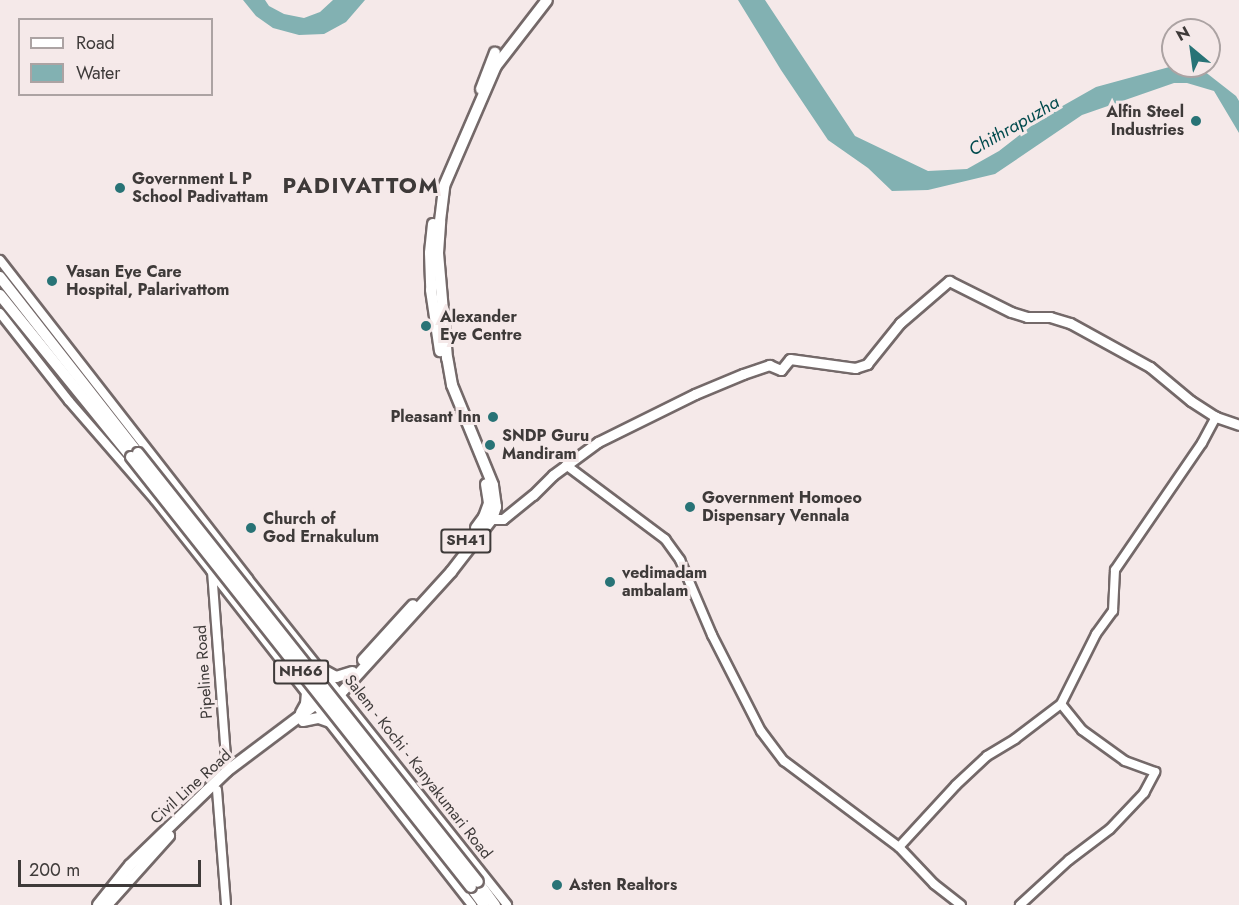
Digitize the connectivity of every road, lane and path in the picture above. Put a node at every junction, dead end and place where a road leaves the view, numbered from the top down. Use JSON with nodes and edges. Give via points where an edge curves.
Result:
{"nodes":[{"id":1,"x":539,"y":0,"type":"edge"},
{"id":2,"x":547,"y":0,"type":"edge"},
{"id":3,"x":0,"y":261,"type":"edge"},
{"id":4,"x":0,"y":277,"type":"edge"},
{"id":5,"x":0,"y":296,"type":"edge"},
{"id":6,"x":0,"y":313,"type":"edge"},
{"id":7,"x":440,"y":326,"type":"junction"},
{"id":8,"x":106,"y":404,"type":"junction"},
{"id":9,"x":88,"y":415,"type":"junction"},
{"id":10,"x":1216,"y":417,"type":"junction"},
{"id":11,"x":1239,"y":425,"type":"edge"},
{"id":12,"x":135,"y":455,"type":"junction"},
{"id":13,"x":566,"y":465,"type":"junction"},
{"id":14,"x":492,"y":519,"type":"junction"},
{"id":15,"x":212,"y":571,"type":"junction"},
{"id":16,"x":438,"y":582,"type":"junction"},
{"id":17,"x":272,"y":606,"type":"junction"},
{"id":18,"x":280,"y":617,"type":"junction"},
{"id":19,"x":253,"y":623,"type":"junction"},
{"id":20,"x":260,"y":633,"type":"junction"},
{"id":21,"x":323,"y":670,"type":"junction"},
{"id":22,"x":352,"y":672,"type":"junction"},
{"id":23,"x":339,"y":690,"type":"junction"},
{"id":24,"x":307,"y":693,"type":"junction"},
{"id":25,"x":1061,"y":704,"type":"junction"},
{"id":26,"x":318,"y":706,"type":"junction"},
{"id":27,"x":299,"y":721,"type":"junction"},
{"id":28,"x":330,"y":723,"type":"junction"},
{"id":29,"x":399,"y":767,"type":"junction"},
{"id":30,"x":227,"y":771,"type":"junction"},
{"id":31,"x":377,"y":783,"type":"junction"},
{"id":32,"x":416,"y":788,"type":"junction"},
{"id":33,"x":217,"y":790,"type":"junction"},
{"id":34,"x":394,"y":805,"type":"junction"},
{"id":35,"x":899,"y":847,"type":"junction"},
{"id":36,"x":226,"y":903,"type":"edge"},
{"id":37,"x":98,"y":905,"type":"edge"},
{"id":38,"x":107,"y":905,"type":"edge"},
{"id":39,"x":472,"y":905,"type":"edge"},
{"id":40,"x":484,"y":905,"type":"edge"},
{"id":41,"x":495,"y":905,"type":"edge"},
{"id":42,"x":507,"y":905,"type":"edge"},
{"id":43,"x":961,"y":905,"type":"edge"},
{"id":44,"x":1020,"y":905,"type":"edge"}],
"edges":[{"from":1,"to":7,"type":"main road","number":"SH41","via":[[489,63],[437,189],[430,254]]},
{"from":2,"to":7,"type":"main road","via":[[496,66],[444,186],[438,252]]},
{"from":3,"to":8,"type":"street"},
{"from":4,"to":8,"type":"main road","name":"Salem - Kochi - Kanyakumari Road","number":"NH66"},
{"from":5,"to":9,"type":"main road","name":"Salem - Kochi - Kanyakumari Road","number":"NH66"},
{"from":6,"to":9,"type":"street"},
{"from":7,"to":14,"type":"main road","via":[[454,391],[496,494]]},
{"from":7,"to":16,"type":"main road","number":"SH41","via":[[444,383],[484,479],[489,503],[484,517]]},
{"from":8,"to":12,"type":"main road","name":"Salem - Kochi - Kanyakumari Road","number":"NH66"},
{"from":8,"to":17,"type":"street","name":"Salem - Kochi - Kanyakumari Road"},
{"from":9,"to":12,"type":"main road","name":"Salem - Kochi - Kanyakumari Road","number":"NH66"},
{"from":9,"to":15,"type":"street","name":"Salem - Kochi - Kanyakumari Road"},
{"from":10,"to":11,"type":"main road"},
{"from":10,"to":13,"type":"main road","via":[[1150,367],[1107,343],[1057,319],[1011,312],[949,281],[900,323],[867,364],[855,368],[790,359],[781,370],[769,365],[695,394],[598,442]]},
{"from":10,"to":25,"type":"street","via":[[1115,570],[1113,611],[1096,634]]},
{"from":12,"to":40,"type":"main road","name":"Salem - Kochi - Kanyakumari Road","number":"NH66","bridge":true},
{"from":12,"to":41,"type":"main road","name":"Salem - Kochi - Kanyakumari Road","number":"NH66","bridge":true},
{"from":13,"to":14,"type":"main road","via":[[503,519]]},
{"from":13,"to":35,"type":"street","via":[[667,542],[680,560],[712,635],[759,727],[784,761]]},
{"from":14,"to":16,"type":"main road","number":"SH41","via":[[451,572]]},
{"from":15,"to":19,"type":"street","name":"Salem - Kochi - Kanyakumari Road"},
{"from":15,"to":30,"type":"street","name":"Pipeline Road"},
{"from":16,"to":22,"type":"main road","number":"SH41"},
{"from":16,"to":23,"type":"main road","number":"SH41"},
{"from":17,"to":18,"type":"street","name":"Salem - Kochi - Kanyakumari Road"},
{"from":17,"to":19,"type":"street","via":[[270,613]]},
{"from":18,"to":20,"type":"street"},
{"from":18,"to":21,"type":"street","name":"Salem - Kochi - Kanyakumari Road"},
{"from":19,"to":20,"type":"street","name":"Salem - Kochi - Kanyakumari Road"},
{"from":20,"to":24,"type":"street","name":"Salem - Kochi - Kanyakumari Road"},
{"from":21,"to":22,"type":"main road","via":[[336,677]]},
{"from":21,"to":23,"type":"street","name":"Salem - Kochi - Kanyakumari Road"},
{"from":22,"to":23,"type":"main road","number":"SH41"},
{"from":23,"to":29,"type":"street","name":"Salem - Kochi - Kanyakumari Road"},
{"from":24,"to":26,"type":"street","name":"Salem - Kochi - Kanyakumari Road"},
{"from":24,"to":27,"type":"main road"},
{"from":25,"to":35,"type":"street","via":[[987,756]]},
{"from":25,"to":44,"type":"street","via":[[1082,730],[1125,761],[1155,772],[1144,793],[1110,829]]},
{"from":26,"to":27,"type":"main road","name":"Civil Line Road"},
{"from":26,"to":28,"type":"street","name":"Salem - Kochi - Kanyakumari Road"},
{"from":27,"to":28,"type":"main road","via":[[319,718]]},
{"from":27,"to":30,"type":"main road","name":"Civil Line Road"},
{"from":27,"to":33,"type":"main road","name":"Civil Line Road"},
{"from":28,"to":31,"type":"street","name":"Salem - Kochi - Kanyakumari Road"},
{"from":29,"to":31,"type":"street","via":[[391,778]]},
{"from":29,"to":32,"type":"street","name":"Salem - Kochi - Kanyakumari Road"},
{"from":30,"to":37,"type":"main road","name":"Civil Line Road","via":[[130,865]]},
{"from":31,"to":34,"type":"street","name":"Salem - Kochi - Kanyakumari Road"},
{"from":32,"to":34,"type":"street","via":[[398,798]]},
{"from":32,"to":42,"type":"street","name":"Salem - Kochi - Kanyakumari Road"},
{"from":33,"to":36,"type":"street"},
{"from":33,"to":38,"type":"main road","name":"Civil Line Road","via":[[153,852]]},
{"from":34,"to":39,"type":"street","name":"Salem - Kochi - Kanyakumari Road"},
{"from":35,"to":43,"type":"street","via":[[934,884]]}]}
